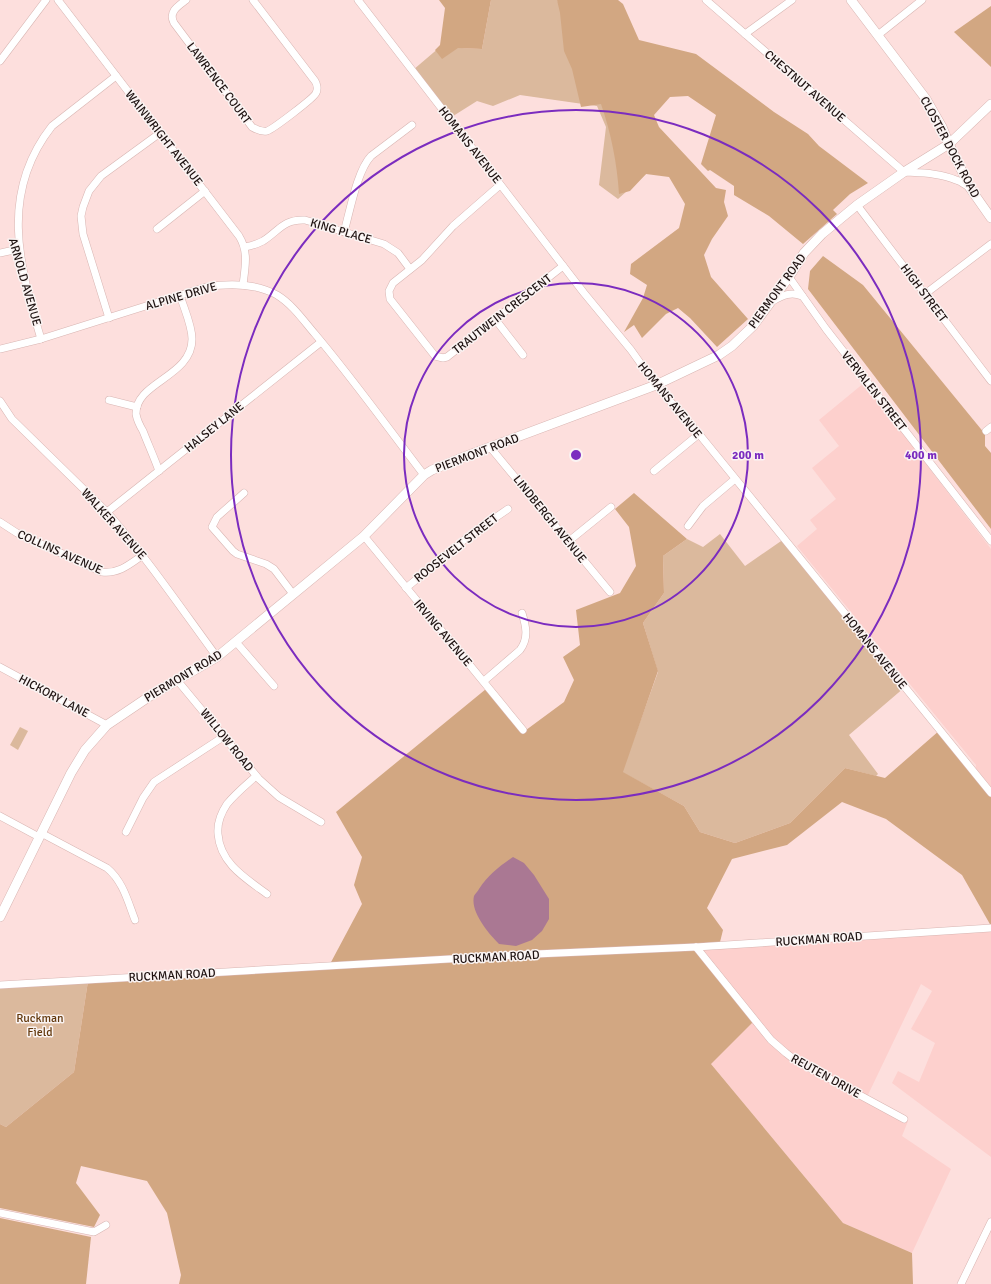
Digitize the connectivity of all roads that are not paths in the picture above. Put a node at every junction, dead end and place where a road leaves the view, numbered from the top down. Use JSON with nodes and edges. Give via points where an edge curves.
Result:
{"nodes":[{"id":1,"x":46,"y":0,"type":"edge"},
{"id":2,"x":58,"y":0,"type":"edge"},
{"id":3,"x":186,"y":0,"type":"edge"},
{"id":4,"x":253,"y":0,"type":"edge"},
{"id":5,"x":358,"y":0,"type":"edge"},
{"id":6,"x":706,"y":0,"type":"edge"},
{"id":7,"x":792,"y":0,"type":"edge"},
{"id":8,"x":851,"y":0,"type":"edge"},
{"id":9,"x":922,"y":0,"type":"edge"},
{"id":10,"x":745,"y":34,"type":"junction"},
{"id":11,"x":878,"y":35,"type":"junction"},
{"id":12,"x":0,"y":61,"type":"edge"},
{"id":13,"x":116,"y":76,"type":"junction"},
{"id":14,"x":991,"y":104,"type":"edge"},
{"id":15,"x":412,"y":125,"type":"dead end"},
{"id":16,"x":160,"y":133,"type":"junction"},
{"id":17,"x":949,"y":144,"type":"junction"},
{"id":18,"x":904,"y":172,"type":"junction"},
{"id":19,"x":17,"y":177,"type":"dead end"},
{"id":20,"x":500,"y":185,"type":"junction"},
{"id":21,"x":970,"y":188,"type":"junction"},
{"id":22,"x":205,"y":191,"type":"junction"},
{"id":23,"x":857,"y":205,"type":"junction"},
{"id":24,"x":991,"y":218,"type":"edge"},
{"id":25,"x":10,"y":227,"type":"dead end"},
{"id":26,"x":156,"y":229,"type":"dead end"},
{"id":27,"x":344,"y":232,"type":"junction"},
{"id":28,"x":991,"y":244,"type":"edge"},
{"id":29,"x":245,"y":247,"type":"junction"},
{"id":30,"x":14,"y":250,"type":"junction"},
{"id":31,"x":0,"y":253,"type":"edge"},
{"id":32,"x":563,"y":266,"type":"junction"},
{"id":33,"x":410,"y":270,"type":"junction"},
{"id":34,"x":789,"y":276,"type":"junction"},
{"id":35,"x":243,"y":285,"type":"junction"},
{"id":36,"x":925,"y":294,"type":"junction"},
{"id":37,"x":180,"y":295,"type":"junction"},
{"id":38,"x":804,"y":297,"type":"junction"},
{"id":39,"x":771,"y":302,"type":"junction"},
{"id":40,"x":109,"y":318,"type":"junction"},
{"id":41,"x":495,"y":319,"type":"junction"},
{"id":42,"x":41,"y":339,"type":"junction"},
{"id":43,"x":321,"y":342,"type":"junction"},
{"id":44,"x":0,"y":349,"type":"edge"},
{"id":45,"x":523,"y":355,"type":"dead end"},
{"id":46,"x":991,"y":380,"type":"edge"},
{"id":47,"x":656,"y":385,"type":"junction"},
{"id":48,"x":109,"y":400,"type":"dead end"},
{"id":49,"x":0,"y":401,"type":"edge"},
{"id":50,"x":137,"y":407,"type":"junction"},
{"id":51,"x":699,"y":434,"type":"junction"},
{"id":52,"x":490,"y":447,"type":"junction"},
{"id":53,"x":160,"y":470,"type":"junction"},
{"id":54,"x":654,"y":471,"type":"dead end"},
{"id":55,"x":424,"y":476,"type":"junction"},
{"id":56,"x":735,"y":479,"type":"junction"},
{"id":57,"x":244,"y":493,"type":"dead end"},
{"id":58,"x":611,"y":507,"type":"dead end"},
{"id":59,"x":508,"y":509,"type":"dead end"},
{"id":60,"x":107,"y":512,"type":"junction"},
{"id":61,"x":0,"y":522,"type":"edge"},
{"id":62,"x":688,"y":526,"type":"dead end"},
{"id":63,"x":364,"y":536,"type":"junction"},
{"id":64,"x":569,"y":541,"type":"junction"},
{"id":65,"x":991,"y":541,"type":"edge"},
{"id":66,"x":143,"y":555,"type":"junction"},
{"id":67,"x":406,"y":588,"type":"junction"},
{"id":68,"x":610,"y":592,"type":"dead end"},
{"id":69,"x":293,"y":594,"type":"junction"},
{"id":70,"x":522,"y":613,"type":"dead end"},
{"id":71,"x":236,"y":642,"type":"junction"},
{"id":72,"x":217,"y":657,"type":"junction"},
{"id":73,"x":0,"y":667,"type":"edge"},
{"id":74,"x":178,"y":680,"type":"junction"},
{"id":75,"x":484,"y":682,"type":"junction"},
{"id":76,"x":274,"y":686,"type":"dead end"},
{"id":77,"x":107,"y":725,"type":"junction"},
{"id":78,"x":523,"y":730,"type":"dead end"},
{"id":79,"x":223,"y":737,"type":"junction"},
{"id":80,"x":256,"y":776,"type":"junction"},
{"id":81,"x":991,"y":793,"type":"edge"},
{"id":82,"x":0,"y":816,"type":"edge"},
{"id":83,"x":321,"y":822,"type":"dead end"},
{"id":84,"x":126,"y":832,"type":"dead end"},
{"id":85,"x":40,"y":835,"type":"junction"},
{"id":86,"x":267,"y":894,"type":"dead end"},
{"id":87,"x":0,"y":917,"type":"edge"},
{"id":88,"x":135,"y":920,"type":"dead end"},
{"id":89,"x":991,"y":928,"type":"edge"},
{"id":90,"x":696,"y":947,"type":"junction"},
{"id":91,"x":0,"y":985,"type":"edge"},
{"id":92,"x":904,"y":1119,"type":"dead end"},
{"id":93,"x":0,"y":1213,"type":"edge"},
{"id":94,"x":991,"y":1222,"type":"edge"},
{"id":95,"x":106,"y":1225,"type":"dead end"},
{"id":96,"x":961,"y":1284,"type":"edge"}],
"edges":[{"from":1,"to":12,"type":"street"},
{"from":2,"to":13,"type":"street","name":"WAINWRIGHT AVENUE"},
{"from":3,"to":4,"type":"street","name":"LAWRENCE COURT","via":[[174,10],[171,17],[174,24],[252,127],[264,131],[273,128],[314,97],[317,88],[315,81]]},
{"from":5,"to":20,"type":"street","name":"HOMANS AVENUE"},
{"from":6,"to":10,"type":"street","name":"CHESTNUT AVENUE"},
{"from":7,"to":10,"type":"street"},
{"from":8,"to":11,"type":"main road","name":"CLOSTER DOCK ROAD"},
{"from":9,"to":11,"type":"street"},
{"from":10,"to":18,"type":"street","name":"CHESTNUT AVENUE"},
{"from":11,"to":17,"type":"main road","name":"CLOSTER DOCK ROAD","via":[[926,99]]},
{"from":13,"to":16,"type":"street","name":"WAINWRIGHT AVENUE"},
{"from":13,"to":19,"type":"street","via":[[43,134],[28,154]]},
{"from":14,"to":17,"type":"main road","name":"PIERMONT ROAD"},
{"from":15,"to":27,"type":"street","via":[[366,161]]},
{"from":16,"to":22,"type":"street","name":"WAINWRIGHT AVENUE"},
{"from":16,"to":40,"type":"street","via":[[101,176],[89,191],[82,207],[83,234]]},
{"from":17,"to":18,"type":"main road","name":"PIERMONT ROAD"},
{"from":17,"to":21,"type":"main road","name":"CLOSTER DOCK ROAD"},
{"from":18,"to":21,"type":"street","via":[[938,175],[957,180]]},
{"from":18,"to":23,"type":"main road","name":"PIERMONT ROAD"},
{"from":20,"to":32,"type":"street","name":"HOMANS AVENUE"},
{"from":20,"to":33,"type":"street","name":"TRAUTWEIN CRESCENT","via":[[462,218]]},
{"from":21,"to":24,"type":"main road","name":"CLOSTER DOCK ROAD"},
{"from":22,"to":26,"type":"street"},
{"from":22,"to":29,"type":"street","name":"WAINWRIGHT AVENUE"},
{"from":23,"to":34,"type":"main road","name":"PIERMONT ROAD","via":[[809,247]]},
{"from":23,"to":36,"type":"street","name":"HIGH STREET"},
{"from":25,"to":30,"type":"street","name":"ARNOLD AVENUE"},
{"from":27,"to":29,"type":"street","name":"KING PLACE","via":[[305,220],[292,221],[279,227],[262,241]]},
{"from":27,"to":33,"type":"street","name":"KING PLACE","via":[[384,244],[398,253]]},
{"from":28,"to":36,"type":"street"},
{"from":29,"to":35,"type":"street"},
{"from":30,"to":31,"type":"street"},
{"from":30,"to":42,"type":"street","name":"ARNOLD AVENUE"},
{"from":32,"to":41,"type":"street","name":"TRAUTWEIN CRESCENT"},
{"from":32,"to":47,"type":"street","name":"HOMANS AVENUE"},
{"from":33,"to":41,"type":"street","name":"TRAUTWEIN CRESCENT","via":[[393,284],[389,291],[390,299],[435,356],[447,357]]},
{"from":34,"to":38,"type":"street","name":"VERVALEN STREET"},
{"from":34,"to":39,"type":"main road","name":"PIERMONT ROAD"},
{"from":35,"to":37,"type":"street","name":"ALPINE DRIVE","via":[[218,285]]},
{"from":35,"to":43,"type":"street","name":"ALPINE DRIVE","via":[[267,291],[284,300]]},
{"from":36,"to":46,"type":"street","name":"HIGH STREET"},
{"from":37,"to":40,"type":"street","name":"ALPINE DRIVE"},
{"from":37,"to":50,"type":"street","via":[[191,331],[190,352],[182,364],[144,395]]},
{"from":38,"to":39,"type":"street","via":[[795,293]]},
{"from":38,"to":65,"type":"street","name":"VERVALEN STREET","via":[[826,329]]},
{"from":39,"to":47,"type":"main road","name":"PIERMONT ROAD","via":[[753,326],[732,346]]},
{"from":40,"to":42,"type":"street","name":"ALPINE DRIVE"},
{"from":41,"to":45,"type":"street"},
{"from":42,"to":44,"type":"street","name":"ALPINE DRIVE"},
{"from":43,"to":53,"type":"street","name":"HALSEY LANE"},
{"from":43,"to":55,"type":"street","name":"ALPINE DRIVE"},
{"from":47,"to":51,"type":"street","name":"HOMANS AVENUE"},
{"from":47,"to":52,"type":"main road","name":"PIERMONT ROAD"},
{"from":48,"to":50,"type":"street"},
{"from":49,"to":60,"type":"street","name":"WALKER AVENUE","via":[[12,419]]},
{"from":50,"to":53,"type":"street","via":[[137,417]]},
{"from":51,"to":54,"type":"street"},
{"from":51,"to":56,"type":"street","name":"HOMANS AVENUE"},
{"from":52,"to":55,"type":"main road","name":"PIERMONT ROAD","via":[[432,470]]},
{"from":52,"to":64,"type":"street","name":"LINDBERGH AVENUE"},
{"from":53,"to":60,"type":"street","name":"HALSEY LANE"},
{"from":55,"to":63,"type":"main road","name":"PIERMONT ROAD"},
{"from":56,"to":62,"type":"street","via":[[703,506]]},
{"from":56,"to":81,"type":"street","name":"HOMANS AVENUE"},
{"from":57,"to":69,"type":"street","via":[[217,517],[212,527],[232,551],[274,569]]},
{"from":58,"to":64,"type":"street"},
{"from":59,"to":67,"type":"street","name":"ROOSEVELT STREET","via":[[470,535]]},
{"from":60,"to":66,"type":"street","name":"WALKER AVENUE"},
{"from":61,"to":66,"type":"street","name":"COLLINS AVENUE","via":[[17,533],[102,572],[120,570]]},
{"from":63,"to":67,"type":"street","name":"IRVING AVENUE"},
{"from":63,"to":69,"type":"main road","name":"PIERMONT ROAD"},
{"from":64,"to":68,"type":"street","name":"LINDBERGH AVENUE"},
{"from":66,"to":72,"type":"street","name":"WALKER AVENUE"},
{"from":67,"to":75,"type":"street","name":"IRVING AVENUE"},
{"from":69,"to":71,"type":"main road","name":"PIERMONT ROAD"},
{"from":70,"to":75,"type":"street","via":[[527,636],[525,644]]},
{"from":71,"to":72,"type":"main road","name":"PIERMONT ROAD"},
{"from":71,"to":76,"type":"street"},
{"from":72,"to":74,"type":"main road","name":"PIERMONT ROAD"},
{"from":73,"to":77,"type":"street","name":"HICKORY LANE"},
{"from":74,"to":77,"type":"main road","name":"PIERMONT ROAD"},
{"from":74,"to":79,"type":"street","name":"WILLOW ROAD"},
{"from":75,"to":78,"type":"street","name":"IRVING AVENUE"},
{"from":77,"to":85,"type":"main road","name":"PIERMONT ROAD","via":[[76,763]]},
{"from":79,"to":80,"type":"street","name":"WILLOW ROAD"},
{"from":79,"to":84,"type":"street","via":[[154,782]]},
{"from":80,"to":83,"type":"street","name":"WILLOW ROAD","via":[[279,798]]},
{"from":80,"to":86,"type":"street","via":[[226,806],[219,821],[218,840],[229,864]]},
{"from":82,"to":85,"type":"street"},
{"from":85,"to":87,"type":"main road","name":"PIERMONT ROAD"},
{"from":85,"to":88,"type":"street","via":[[114,873]]},
{"from":89,"to":90,"type":"street","name":"RUCKMAN ROAD"},
{"from":90,"to":91,"type":"street","name":"RUCKMAN ROAD"},
{"from":90,"to":92,"type":"street","name":"REUTEN DRIVE","via":[[771,1040],[786,1053]]},
{"from":93,"to":95,"type":"street","via":[[94,1232]]},
{"from":94,"to":96,"type":"street"}]}
